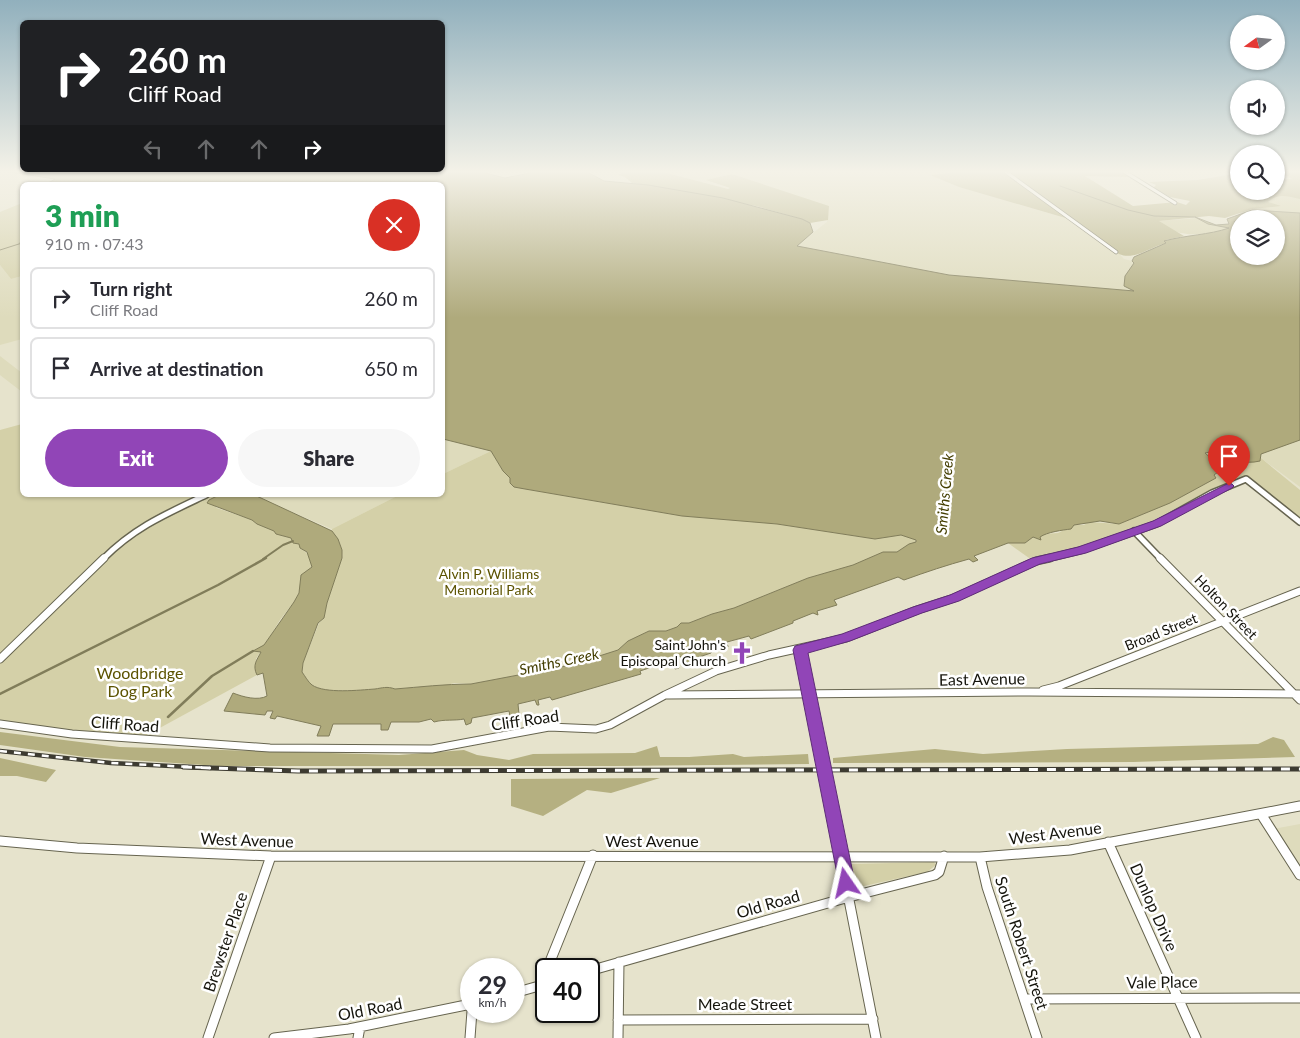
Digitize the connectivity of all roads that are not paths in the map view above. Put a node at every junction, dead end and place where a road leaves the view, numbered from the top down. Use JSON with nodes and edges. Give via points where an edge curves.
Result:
{"nodes":[{"id":1,"x":1073,"y":220,"type":"edge"},
{"id":2,"x":1116,"y":252,"type":"dead end"},
{"id":3,"x":202,"y":497,"type":"edge"},
{"id":4,"x":1300,"y":522,"type":"edge"},
{"id":5,"x":1134,"y":531,"type":"junction"},
{"id":6,"x":1299,"y":593,"type":"edge"},
{"id":7,"x":1222,"y":621,"type":"junction"},
{"id":8,"x":800,"y":650,"type":"junction"},
{"id":9,"x":0,"y":659,"type":"edge"},
{"id":10,"x":1030,"y":692,"type":"junction"},
{"id":11,"x":809,"y":694,"type":"junction"},
{"id":12,"x":1297,"y":694,"type":"edge"},
{"id":13,"x":665,"y":695,"type":"junction"},
{"id":14,"x":1300,"y":700,"type":"edge"},
{"id":15,"x":0,"y":724,"type":"edge"},
{"id":16,"x":1300,"y":806,"type":"edge"},
{"id":17,"x":1261,"y":814,"type":"junction"},
{"id":18,"x":0,"y":841,"type":"edge"},
{"id":19,"x":1108,"y":842,"type":"junction"},
{"id":20,"x":593,"y":855,"type":"junction"},
{"id":21,"x":270,"y":856,"type":"junction"},
{"id":22,"x":841,"y":856,"type":"junction"},
{"id":23,"x":944,"y":856,"type":"junction"},
{"id":24,"x":980,"y":857,"type":"junction"},
{"id":25,"x":1300,"y":874,"type":"edge"},
{"id":26,"x":848,"y":897,"type":"junction"},
{"id":27,"x":552,"y":958,"type":"edge"},
{"id":28,"x":619,"y":962,"type":"junction"},
{"id":29,"x":600,"y":968,"type":"edge"},
{"id":30,"x":1178,"y":997,"type":"junction"},
{"id":31,"x":1300,"y":998,"type":"edge"},
{"id":32,"x":1024,"y":999,"type":"junction"},
{"id":33,"x":460,"y":1006,"type":"edge"},
{"id":34,"x":872,"y":1019,"type":"junction"},
{"id":35,"x":618,"y":1020,"type":"junction"},
{"id":36,"x":471,"y":1023,"type":"edge"},
{"id":37,"x":360,"y":1027,"type":"junction"},
{"id":38,"x":208,"y":1038,"type":"edge"},
{"id":39,"x":274,"y":1038,"type":"edge"},
{"id":40,"x":358,"y":1038,"type":"edge"},
{"id":41,"x":470,"y":1038,"type":"edge"},
{"id":42,"x":618,"y":1038,"type":"edge"},
{"id":43,"x":876,"y":1038,"type":"edge"},
{"id":44,"x":1037,"y":1038,"type":"edge"},
{"id":45,"x":1196,"y":1038,"type":"edge"}],
"edges":[{"from":1,"to":2,"type":"street"},
{"from":3,"to":9,"type":"street","via":[[152,520],[116,546]]},
{"from":4,"to":5,"type":"street","name":"Cliff Road","via":[[1246,479]]},
{"from":5,"to":7,"type":"street","name":"Holton Street"},
{"from":5,"to":8,"type":"street","name":"Cliff Road","via":[[1082,550],[1036,561],[954,598],[846,638]]},
{"from":6,"to":7,"type":"street","name":"Broad Street"},
{"from":7,"to":10,"type":"street","name":"Broad Street","via":[[1059,686]]},
{"from":7,"to":12,"type":"street","name":"Holton Street"},
{"from":8,"to":11,"type":"street"},
{"from":8,"to":13,"type":"street","name":"Cliff Road","via":[[738,663]]},
{"from":10,"to":11,"type":"street","name":"East Avenue"},
{"from":10,"to":12,"type":"street","name":"East Avenue"},
{"from":11,"to":13,"type":"street","name":"East Avenue"},
{"from":11,"to":22,"type":"street"},
{"from":12,"to":14,"type":"street","name":"Holton Street"},
{"from":13,"to":15,"type":"street","name":"Cliff Road","via":[[596,729],[549,727],[432,749],[270,748],[72,734]]},
{"from":16,"to":17,"type":"street","name":"West Avenue"},
{"from":17,"to":19,"type":"street","name":"West Avenue"},
{"from":17,"to":25,"type":"street"},
{"from":18,"to":21,"type":"street","name":"West Avenue","via":[[77,848]]},
{"from":19,"to":24,"type":"street","name":"West Avenue","via":[[1070,850]]},
{"from":19,"to":30,"type":"street","name":"Dunlop Drive"},
{"from":20,"to":21,"type":"street","name":"West Avenue"},
{"from":20,"to":22,"type":"street","name":"West Avenue"},
{"from":20,"to":27,"type":"street"},
{"from":21,"to":38,"type":"street","name":"Brewster Place"},
{"from":22,"to":23,"type":"street","name":"West Avenue"},
{"from":22,"to":26,"type":"street"},
{"from":23,"to":24,"type":"street","name":"West Avenue"},
{"from":23,"to":26,"type":"street","name":"Old Road","via":[[939,872],[935,874]]},
{"from":24,"to":32,"type":"street","name":"South Robert Street"},
{"from":26,"to":28,"type":"street","name":"Old Road"},
{"from":26,"to":34,"type":"street"},
{"from":28,"to":29,"type":"street","name":"Old Road"},
{"from":28,"to":35,"type":"street"},
{"from":30,"to":31,"type":"street","name":"Vale Place"},
{"from":30,"to":32,"type":"street","name":"Vale Place"},
{"from":30,"to":45,"type":"street","name":"Dunlop Drive"},
{"from":32,"to":44,"type":"street","name":"South Robert Street"},
{"from":33,"to":37,"type":"street","name":"Old Road"},
{"from":34,"to":35,"type":"street","name":"Meade Street"},
{"from":34,"to":43,"type":"street"},
{"from":35,"to":42,"type":"street"},
{"from":36,"to":41,"type":"street"},
{"from":37,"to":39,"type":"street","name":"Old Road"},
{"from":37,"to":40,"type":"street"}]}
